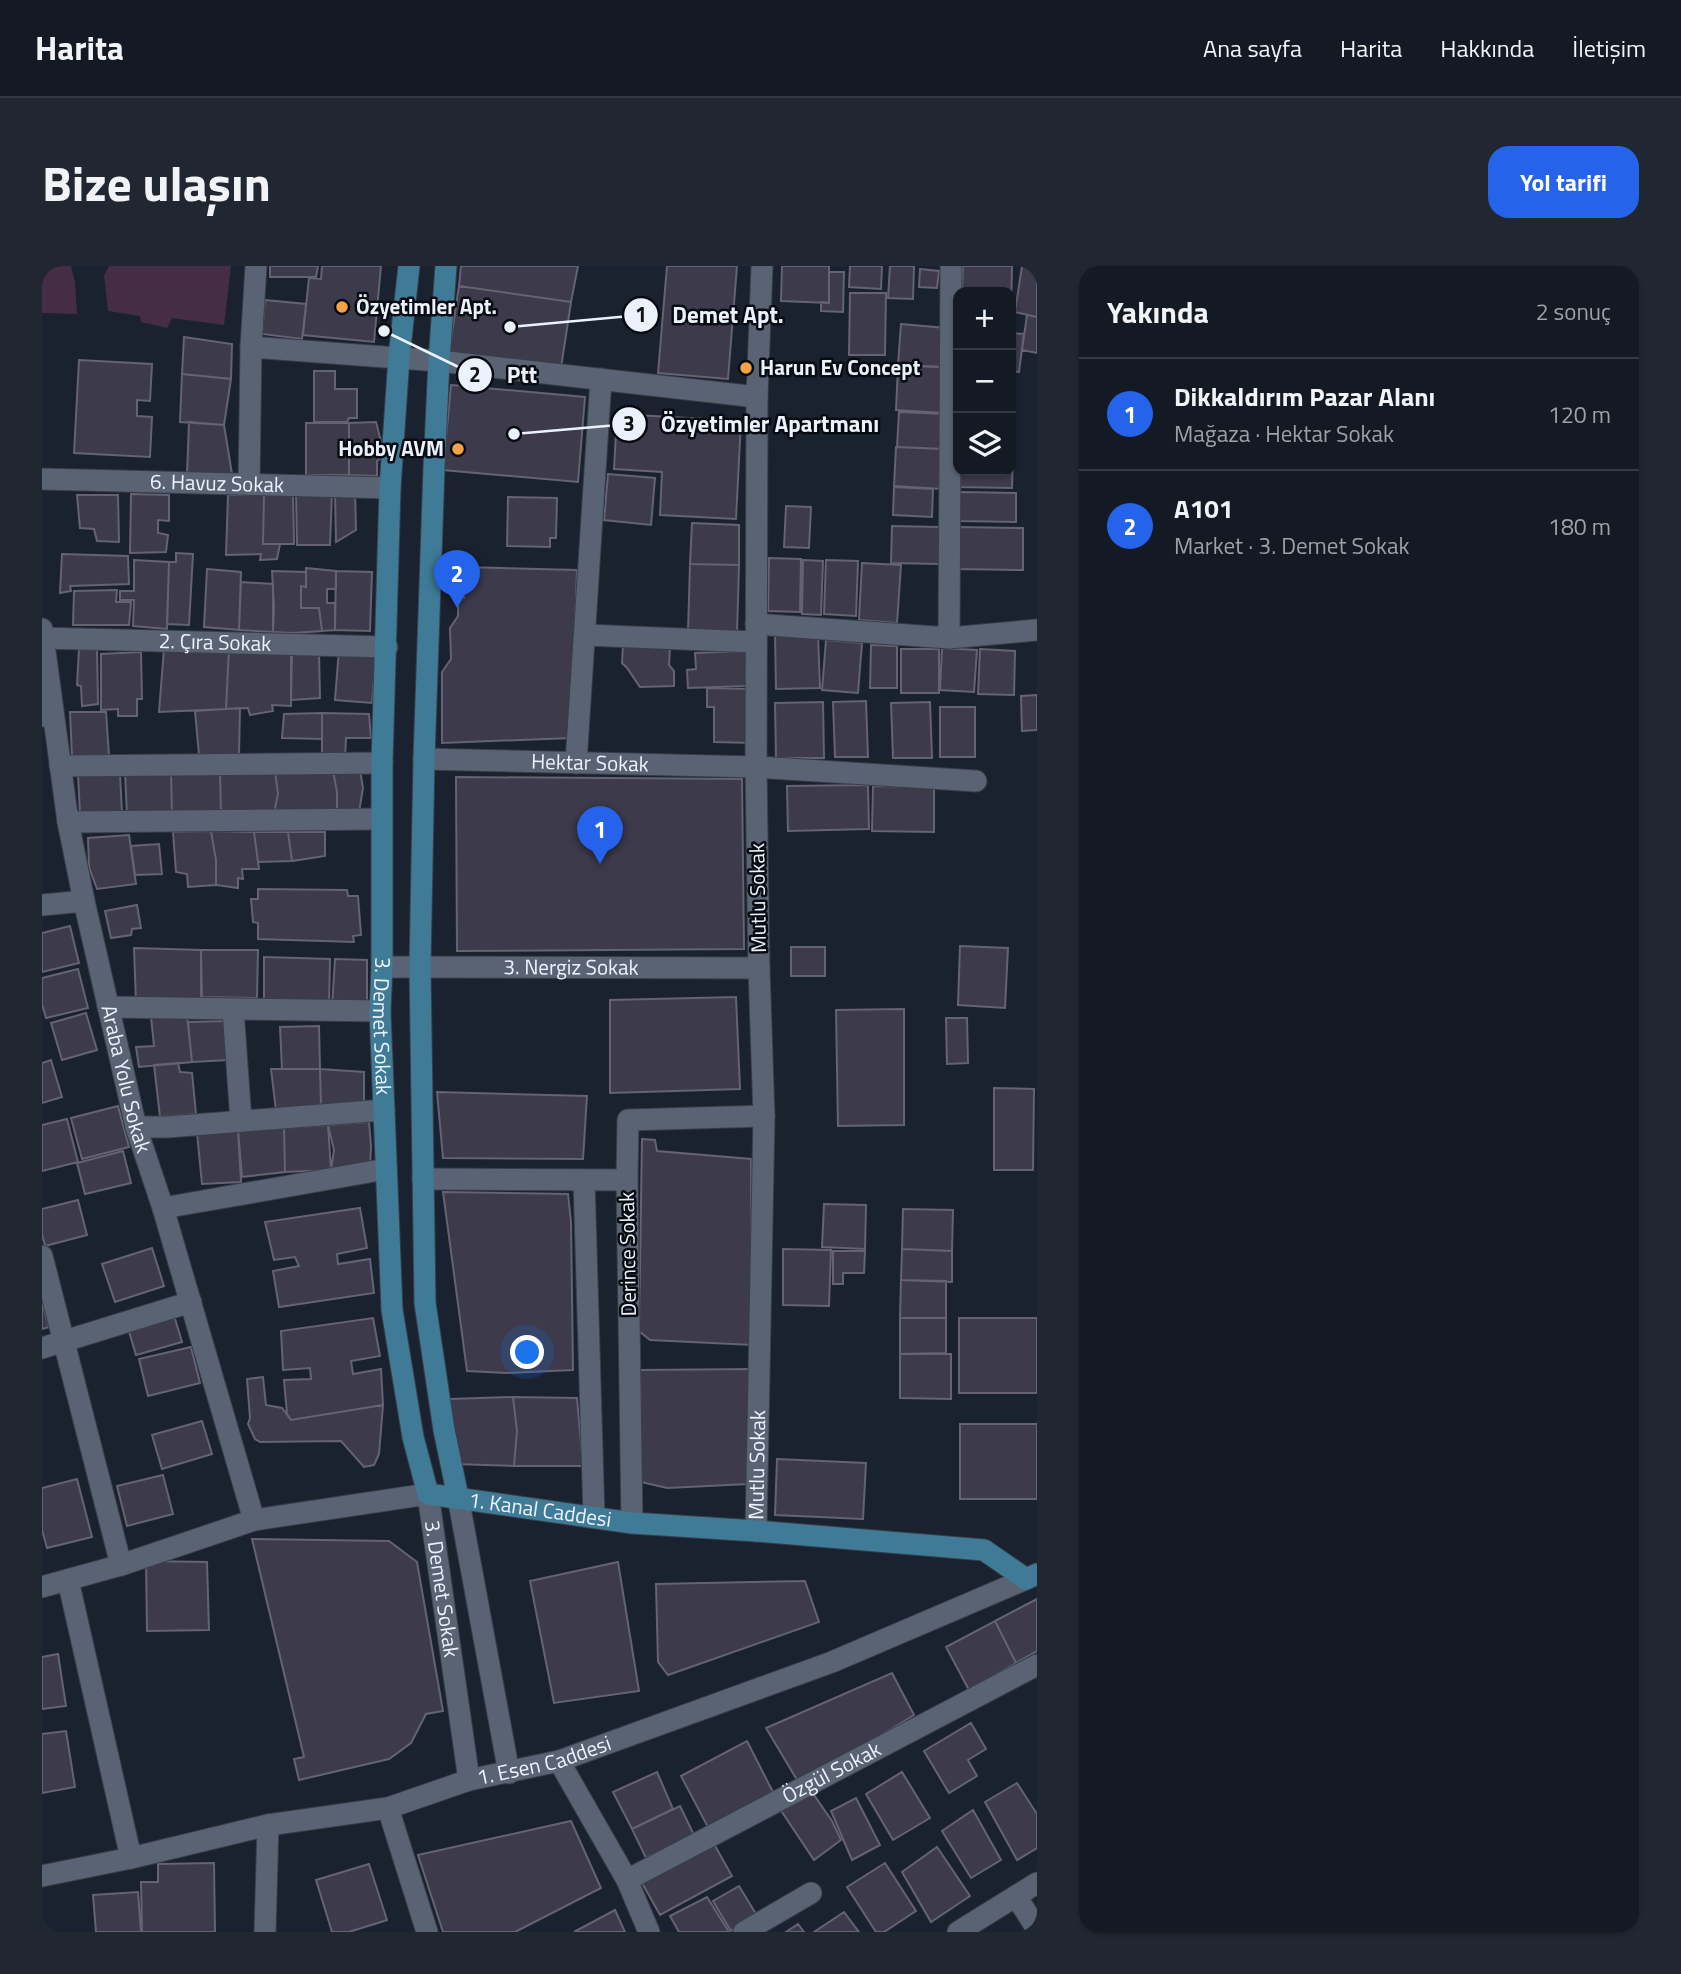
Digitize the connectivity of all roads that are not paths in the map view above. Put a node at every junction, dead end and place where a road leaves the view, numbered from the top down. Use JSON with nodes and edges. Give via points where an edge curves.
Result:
{"nodes":[{"id":1,"x":256,"y":266,"type":"edge"},
{"id":2,"x":409,"y":266,"type":"edge"},
{"id":3,"x":446,"y":266,"type":"edge"},
{"id":4,"x":762,"y":266,"type":"edge"},
{"id":5,"x":951,"y":266,"type":"edge"},
{"id":6,"x":251,"y":347,"type":"junction"},
{"id":7,"x":399,"y":357,"type":"junction"},
{"id":8,"x":439,"y":361,"type":"junction"},
{"id":9,"x":601,"y":379,"type":"junction"},
{"id":10,"x":757,"y":397,"type":"junction"},
{"id":11,"x":42,"y":479,"type":"edge"},
{"id":12,"x":249,"y":484,"type":"junction"},
{"id":13,"x":390,"y":488,"type":"junction"},
{"id":14,"x":1037,"y":630,"type":"edge"},
{"id":15,"x":43,"y":633,"type":"edge"},
{"id":16,"x":756,"y":633,"type":"junction"},
{"id":17,"x":585,"y":635,"type":"junction"},
{"id":18,"x":948,"y":638,"type":"junction"},
{"id":19,"x":387,"y":647,"type":"junction"},
{"id":20,"x":48,"y":715,"type":"edge"},
{"id":21,"x":424,"y":759,"type":"junction"},
{"id":22,"x":382,"y":763,"type":"junction"},
{"id":23,"x":576,"y":763,"type":"junction"},
{"id":24,"x":60,"y":766,"type":"junction"},
{"id":25,"x":756,"y":767,"type":"junction"},
{"id":26,"x":976,"y":781,"type":"dead end"},
{"id":27,"x":381,"y":819,"type":"junction"},
{"id":28,"x":68,"y":822,"type":"junction"},
{"id":29,"x":84,"y":901,"type":"junction"},
{"id":30,"x":42,"y":905,"type":"edge"},
{"id":31,"x":382,"y":967,"type":"junction"},
{"id":32,"x":420,"y":967,"type":"junction"},
{"id":33,"x":759,"y":968,"type":"junction"},
{"id":34,"x":108,"y":1007,"type":"junction"},
{"id":35,"x":233,"y":1009,"type":"junction"},
{"id":36,"x":380,"y":1011,"type":"junction"},
{"id":37,"x":384,"y":1110,"type":"junction"},
{"id":38,"x":764,"y":1116,"type":"junction"},
{"id":39,"x":241,"y":1121,"type":"junction"},
{"id":40,"x":136,"y":1127,"type":"junction"},
{"id":41,"x":386,"y":1169,"type":"junction"},
{"id":42,"x":423,"y":1179,"type":"junction"},
{"id":43,"x":584,"y":1180,"type":"junction"},
{"id":44,"x":627,"y":1180,"type":"junction"},
{"id":45,"x":163,"y":1208,"type":"junction"},
{"id":46,"x":42,"y":1256,"type":"edge"},
{"id":47,"x":191,"y":1302,"type":"junction"},
{"id":48,"x":65,"y":1342,"type":"junction"},
{"id":49,"x":42,"y":1349,"type":"edge"},
{"id":50,"x":428,"y":1494,"type":"junction"},
{"id":51,"x":458,"y":1497,"type":"junction"},
{"id":52,"x":594,"y":1517,"type":"junction"},
{"id":53,"x":254,"y":1520,"type":"junction"},
{"id":54,"x":632,"y":1523,"type":"junction"},
{"id":55,"x":756,"y":1531,"type":"junction"},
{"id":56,"x":121,"y":1565,"type":"junction"},
{"id":57,"x":1032,"y":1576,"type":"edge"},
{"id":58,"x":68,"y":1580,"type":"junction"},
{"id":59,"x":43,"y":1582,"type":"edge"},
{"id":60,"x":1037,"y":1665,"type":"edge"},
{"id":61,"x":559,"y":1761,"type":"junction"},
{"id":62,"x":509,"y":1773,"type":"junction"},
{"id":63,"x":469,"y":1780,"type":"junction"},
{"id":64,"x":388,"y":1808,"type":"junction"},
{"id":65,"x":268,"y":1825,"type":"junction"},
{"id":66,"x":131,"y":1858,"type":"junction"},
{"id":67,"x":42,"y":1876,"type":"edge"},
{"id":68,"x":627,"y":1880,"type":"junction"},
{"id":69,"x":1037,"y":1883,"type":"edge"},
{"id":70,"x":811,"y":1894,"type":"dead end"},
{"id":71,"x":1016,"y":1896,"type":"junction"},
{"id":72,"x":1037,"y":1929,"type":"edge"},
{"id":73,"x":265,"y":1932,"type":"edge"},
{"id":74,"x":427,"y":1932,"type":"edge"},
{"id":75,"x":649,"y":1932,"type":"edge"},
{"id":76,"x":744,"y":1932,"type":"edge"},
{"id":77,"x":958,"y":1932,"type":"edge"}],
"edges":[{"from":1,"to":6,"type":"street"},
{"from":2,"to":7,"type":"main road","name":"3. Demet Sokak"},
{"from":3,"to":8,"type":"main road","name":"3. Demet Sokak"},
{"from":4,"to":10,"type":"street","name":"Mutlu Sokak"},
{"from":5,"to":18,"type":"street"},
{"from":6,"to":7,"type":"street"},
{"from":6,"to":12,"type":"street"},
{"from":7,"to":8,"type":"street"},
{"from":7,"to":13,"type":"main road","name":"3. Demet Sokak"},
{"from":8,"to":9,"type":"street"},
{"from":8,"to":21,"type":"main road","name":"3. Demet Sokak"},
{"from":9,"to":10,"type":"street"},
{"from":9,"to":17,"type":"street"},
{"from":10,"to":16,"type":"street","name":"Mutlu Sokak"},
{"from":11,"to":12,"type":"street","name":"6. Havuz Sokak"},
{"from":12,"to":13,"type":"street","name":"6. Havuz Sokak"},
{"from":13,"to":19,"type":"main road","name":"3. Demet Sokak"},
{"from":14,"to":18,"type":"street"},
{"from":15,"to":19,"type":"street","name":"2. Çıra Sokak"},
{"from":15,"to":20,"type":"street","name":"Araba Yolu Sokak"},
{"from":16,"to":17,"type":"street"},
{"from":16,"to":18,"type":"street"},
{"from":16,"to":25,"type":"street","name":"Mutlu Sokak"},
{"from":17,"to":23,"type":"street"},
{"from":19,"to":22,"type":"main road","name":"3. Demet Sokak"},
{"from":20,"to":24,"type":"street","name":"Araba Yolu Sokak"},
{"from":21,"to":23,"type":"street","name":"Hektar Sokak"},
{"from":21,"to":32,"type":"main road","name":"3. Demet Sokak"},
{"from":22,"to":24,"type":"street"},
{"from":22,"to":27,"type":"main road","name":"3. Demet Sokak"},
{"from":23,"to":25,"type":"street","name":"Hektar Sokak"},
{"from":24,"to":28,"type":"street","name":"Araba Yolu Sokak"},
{"from":25,"to":26,"type":"street","name":"Hektar Sokak"},
{"from":25,"to":33,"type":"street","name":"Mutlu Sokak"},
{"from":27,"to":28,"type":"street"},
{"from":27,"to":31,"type":"main road","name":"3. Demet Sokak"},
{"from":28,"to":29,"type":"street","name":"Araba Yolu Sokak"},
{"from":29,"to":30,"type":"street"},
{"from":29,"to":34,"type":"street","name":"Araba Yolu Sokak"},
{"from":31,"to":32,"type":"street","name":"3. Nergiz Sokak"},
{"from":31,"to":36,"type":"main road","name":"3. Demet Sokak"},
{"from":32,"to":33,"type":"street","name":"3. Nergiz Sokak"},
{"from":32,"to":42,"type":"main road","name":"3. Demet Sokak"},
{"from":33,"to":38,"type":"street","name":"Mutlu Sokak"},
{"from":34,"to":35,"type":"street"},
{"from":34,"to":40,"type":"street","name":"Araba Yolu Sokak"},
{"from":35,"to":36,"type":"street"},
{"from":35,"to":39,"type":"street"},
{"from":36,"to":37,"type":"main road","name":"3. Demet Sokak"},
{"from":37,"to":39,"type":"street"},
{"from":37,"to":41,"type":"main road","name":"3. Demet Sokak"},
{"from":38,"to":44,"type":"street","name":"Derince Sokak","via":[[628,1120]]},
{"from":38,"to":55,"type":"street","name":"Mutlu Sokak"},
{"from":39,"to":40,"type":"street"},
{"from":40,"to":45,"type":"street","name":"Araba Yolu Sokak"},
{"from":41,"to":45,"type":"street"},
{"from":41,"to":50,"type":"main road","name":"3. Demet Sokak","via":[[392,1310],[413,1437]]},
{"from":42,"to":43,"type":"street"},
{"from":42,"to":51,"type":"main road","name":"3. Demet Sokak","via":[[425,1303]]},
{"from":43,"to":44,"type":"street"},
{"from":43,"to":52,"type":"street","name":"Derince Sokak"},
{"from":44,"to":54,"type":"street","name":"Derince Sokak"},
{"from":45,"to":47,"type":"street","name":"Araba Yolu Sokak"},
{"from":46,"to":48,"type":"street"},
{"from":47,"to":48,"type":"street"},
{"from":47,"to":53,"type":"street","name":"Araba Yolu Sokak"},
{"from":48,"to":49,"type":"street"},
{"from":48,"to":56,"type":"street"},
{"from":50,"to":51,"type":"main road","name":"1. Kanal Caddesi"},
{"from":50,"to":53,"type":"street","name":"1. Kanal Caddesi"},
{"from":50,"to":63,"type":"street","name":"3. Demet Sokak"},
{"from":51,"to":52,"type":"main road","name":"1. Kanal Caddesi"},
{"from":51,"to":62,"type":"street","name":"3. Demet Sokak"},
{"from":52,"to":54,"type":"main road","name":"1. Kanal Caddesi"},
{"from":53,"to":56,"type":"street","name":"1. Kanal Caddesi"},
{"from":54,"to":55,"type":"main road","name":"1. Kanal Caddesi"},
{"from":55,"to":57,"type":"main road","name":"1. Kanal Caddesi","via":[[984,1550]]},
{"from":56,"to":58,"type":"street","name":"1. Kanal Caddesi"},
{"from":57,"to":61,"type":"street","name":"1. Esen Caddesi","via":[[832,1662]]},
{"from":58,"to":59,"type":"street","name":"1. Kanal Caddesi"},
{"from":58,"to":66,"type":"street"},
{"from":60,"to":68,"type":"street","name":"Özgül Sokak"},
{"from":61,"to":62,"type":"street","name":"1. Esen Caddesi"},
{"from":61,"to":68,"type":"street"},
{"from":62,"to":63,"type":"street","name":"1. Esen Caddesi"},
{"from":63,"to":64,"type":"street","name":"1. Esen Caddesi"},
{"from":64,"to":65,"type":"street","name":"1. Esen Caddesi"},
{"from":64,"to":74,"type":"street"},
{"from":65,"to":66,"type":"street","name":"1. Esen Caddesi"},
{"from":65,"to":73,"type":"street"},
{"from":66,"to":67,"type":"street","name":"1. Esen Caddesi"},
{"from":68,"to":75,"type":"street"},
{"from":69,"to":71,"type":"street"},
{"from":70,"to":76,"type":"street"},
{"from":71,"to":72,"type":"street"},
{"from":71,"to":77,"type":"street"}]}
